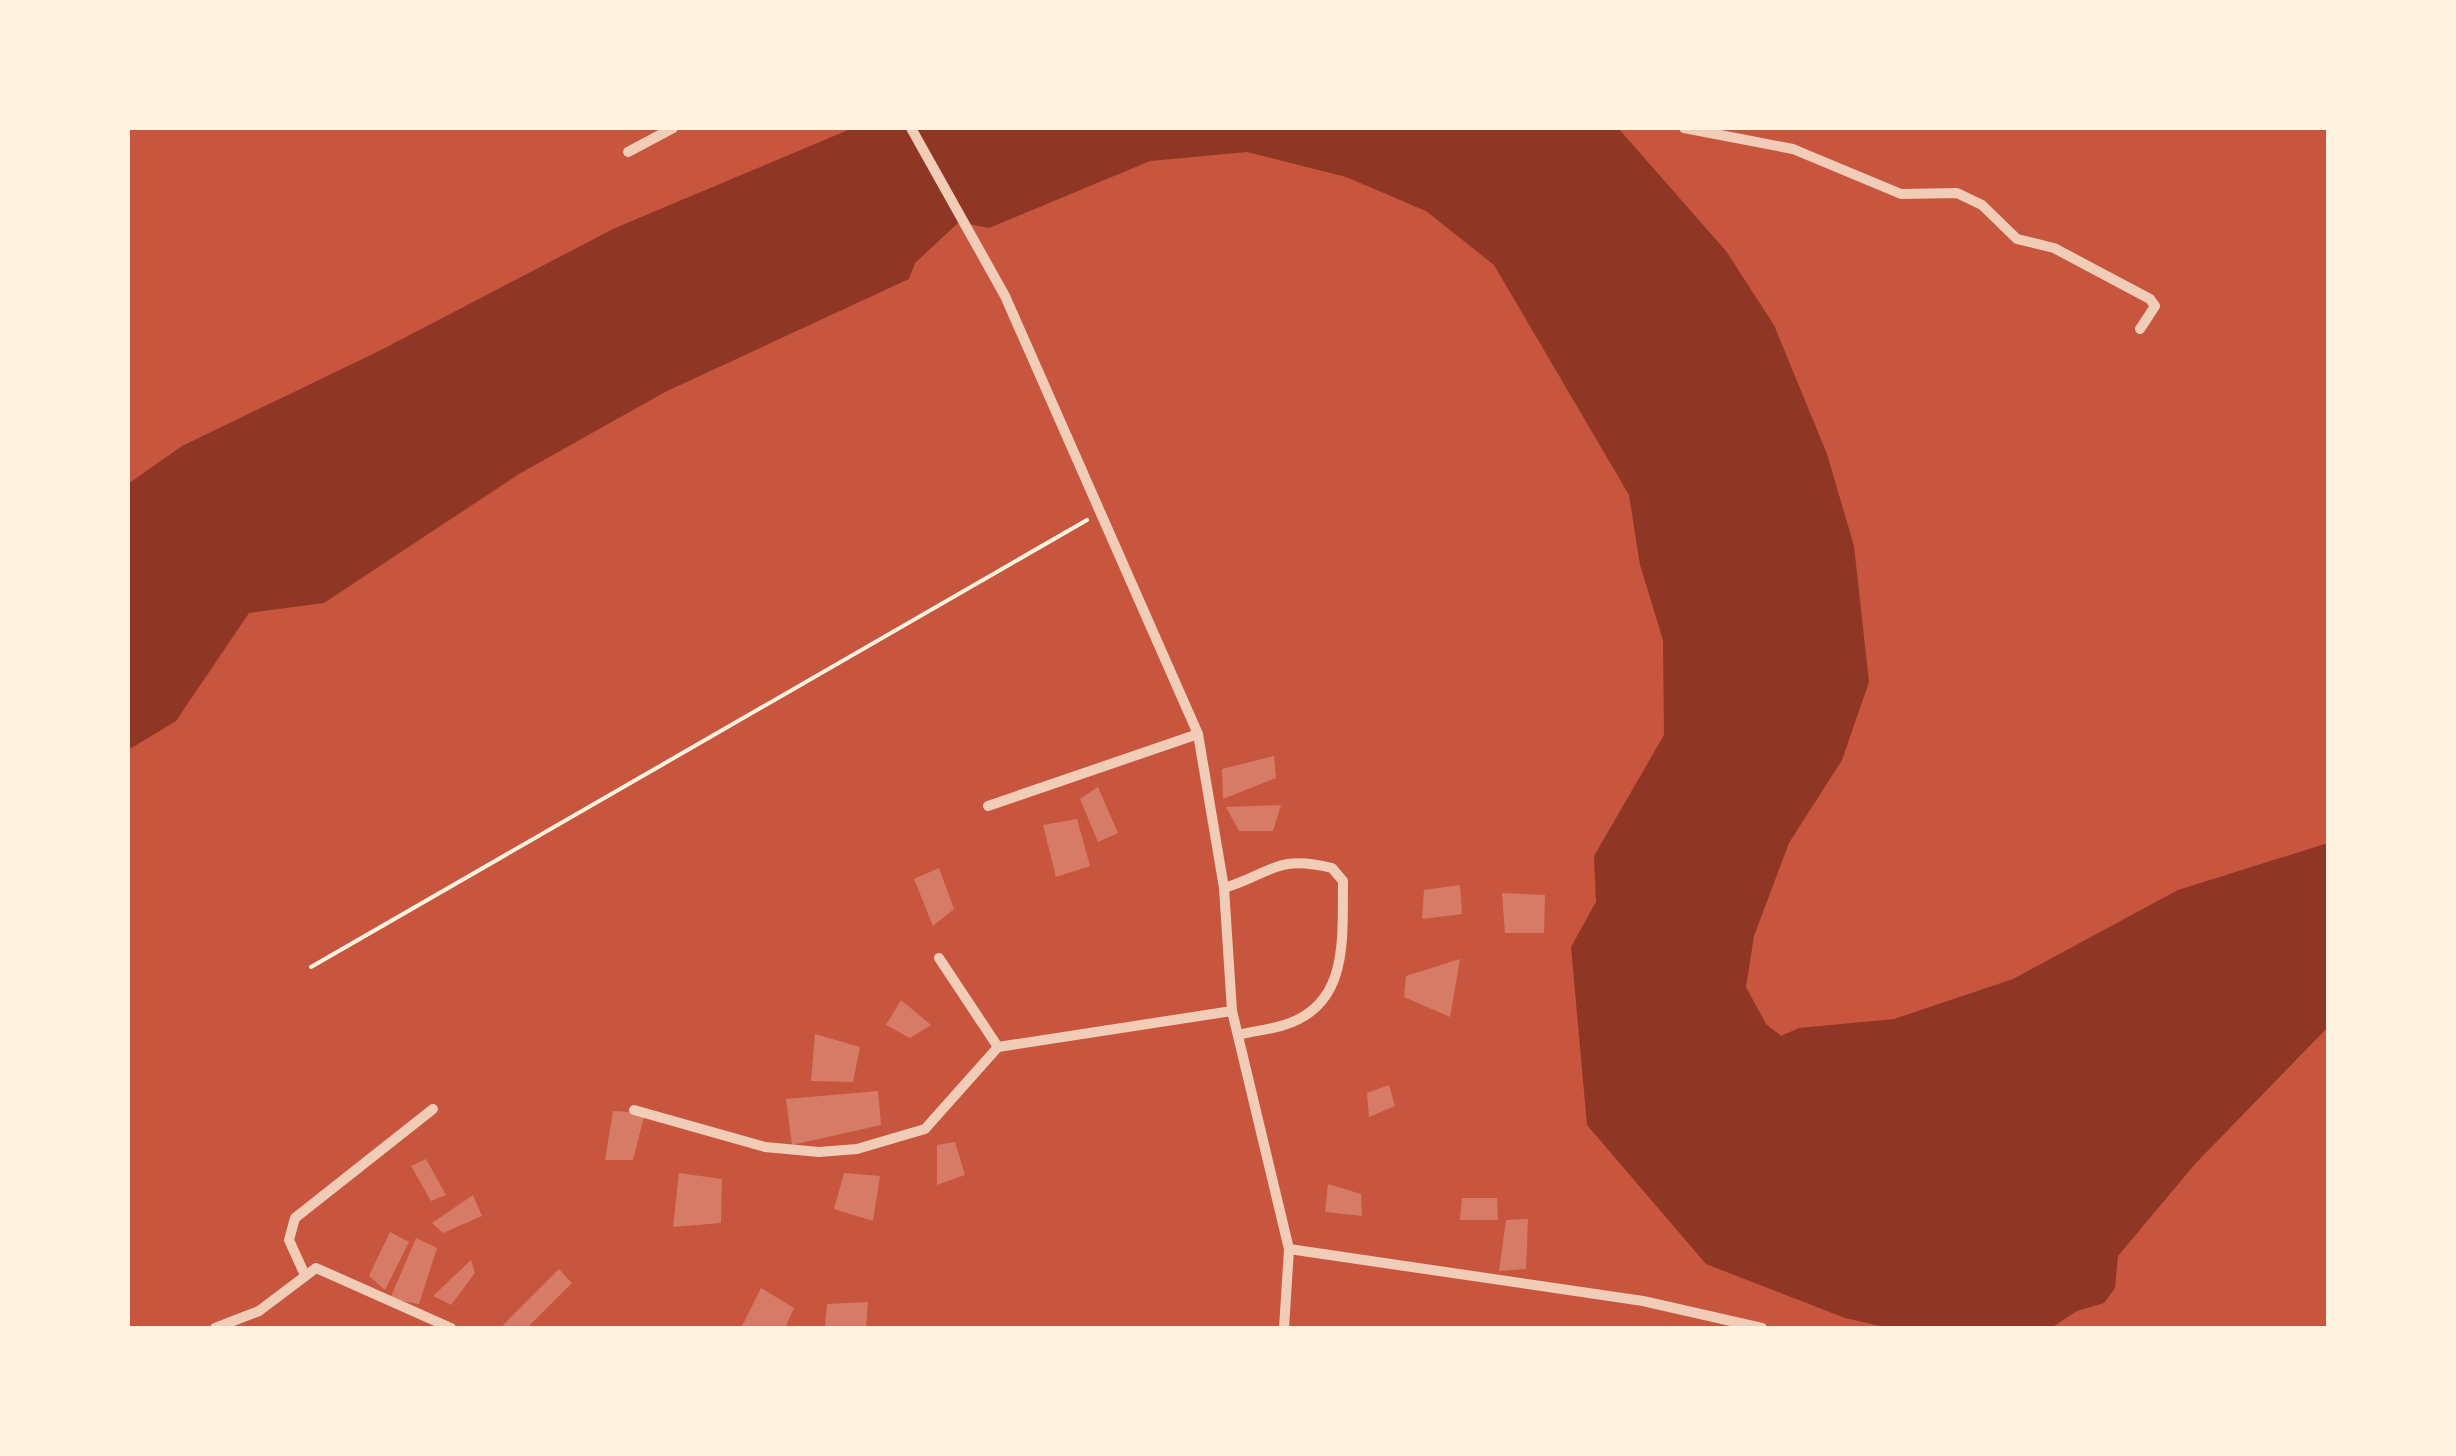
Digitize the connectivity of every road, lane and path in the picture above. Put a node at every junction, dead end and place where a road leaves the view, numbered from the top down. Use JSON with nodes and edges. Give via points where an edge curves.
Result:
{"nodes":[{"id":1,"x":674,"y":128,"type":"edge"},
{"id":2,"x":912,"y":128,"type":"edge"},
{"id":3,"x":1684,"y":128,"type":"edge"},
{"id":4,"x":628,"y":152,"type":"dead end"},
{"id":5,"x":2140,"y":330,"type":"dead end"},
{"id":6,"x":1100,"y":512,"type":"junction"},
{"id":7,"x":1198,"y":734,"type":"junction"},
{"id":8,"x":988,"y":806,"type":"dead end"},
{"id":9,"x":1224,"y":888,"type":"junction"},
{"id":10,"x":939,"y":958,"type":"dead end"},
{"id":11,"x":311,"y":967,"type":"dead end"},
{"id":12,"x":1232,"y":1010,"type":"junction"},
{"id":13,"x":1238,"y":1035,"type":"junction"},
{"id":14,"x":998,"y":1048,"type":"junction"},
{"id":15,"x":433,"y":1110,"type":"dead end"},
{"id":16,"x":634,"y":1110,"type":"dead end"},
{"id":17,"x":1288,"y":1249,"type":"junction"},
{"id":18,"x":304,"y":1272,"type":"junction"},
{"id":19,"x":215,"y":1328,"type":"edge"},
{"id":20,"x":451,"y":1328,"type":"edge"},
{"id":21,"x":1284,"y":1328,"type":"edge"},
{"id":22,"x":1762,"y":1328,"type":"edge"}],
"edges":[{"from":1,"to":4,"type":"street"},
{"from":2,"to":6,"type":"street","via":[[1005,296]]},
{"from":3,"to":5,"type":"street","via":[[1794,149],[1901,194],[1935,190],[1969,197],[2017,239],[2054,248],[2150,299],[2155,306]]},
{"from":6,"to":7,"type":"street"},
{"from":6,"to":11,"type":"path"},
{"from":7,"to":8,"type":"street"},
{"from":7,"to":9,"type":"street"},
{"from":9,"to":12,"type":"street"},
{"from":9,"to":13,"type":"street","via":[[1264,868],[1294,863],[1332,868],[1343,881],[1340,964],[1330,995],[1293,1022]]},
{"from":10,"to":14,"type":"street"},
{"from":12,"to":13,"type":"street"},
{"from":12,"to":14,"type":"street"},
{"from":13,"to":17,"type":"street"},
{"from":14,"to":16,"type":"street","via":[[925,1129],[857,1149],[765,1147]]},
{"from":15,"to":18,"type":"street","via":[[295,1218],[288,1240]]},
{"from":17,"to":21,"type":"street"},
{"from":17,"to":22,"type":"street","via":[[1643,1301]]},
{"from":18,"to":19,"type":"street","via":[[259,1311]]},
{"from":18,"to":20,"type":"street","via":[[329,1270]]}]}
